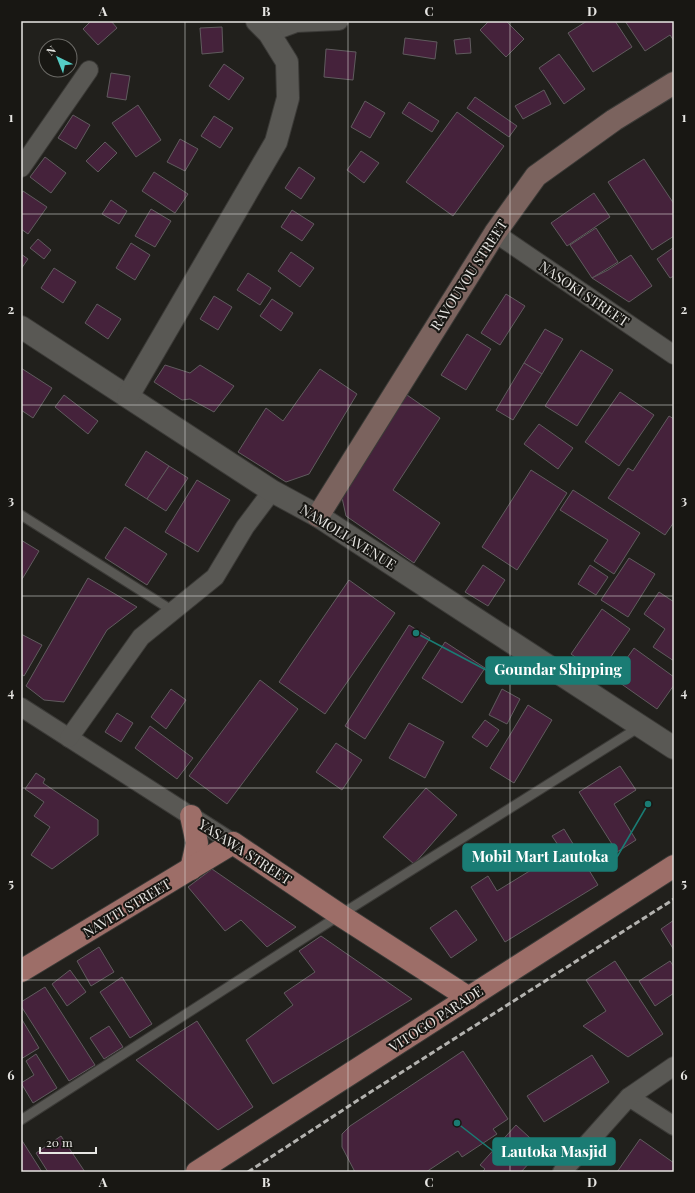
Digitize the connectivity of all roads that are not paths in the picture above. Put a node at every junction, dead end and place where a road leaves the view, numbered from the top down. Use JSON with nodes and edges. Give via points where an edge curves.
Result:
{"nodes":[{"id":1,"x":338,"y":21,"type":"edge"},
{"id":2,"x":263,"y":27,"type":"edge"},
{"id":3,"x":89,"y":70,"type":"dead end"},
{"id":4,"x":674,"y":83,"type":"edge"},
{"id":5,"x":21,"y":168,"type":"edge"},
{"id":6,"x":495,"y":233,"type":"junction"},
{"id":7,"x":21,"y":327,"type":"edge"},
{"id":8,"x":674,"y":355,"type":"edge"},
{"id":9,"x":128,"y":396,"type":"junction"},
{"id":10,"x":272,"y":491,"type":"junction"},
{"id":11,"x":21,"y":515,"type":"edge"},
{"id":12,"x":318,"y":516,"type":"junction"},
{"id":13,"x":173,"y":611,"type":"junction"},
{"id":14,"x":21,"y":707,"type":"edge"},
{"id":15,"x":641,"y":726,"type":"junction"},
{"id":16,"x":69,"y":738,"type":"junction"},
{"id":17,"x":674,"y":748,"type":"edge"},
{"id":18,"x":191,"y":816,"type":"junction"},
{"id":19,"x":234,"y":843,"type":"junction"},
{"id":20,"x":674,"y":866,"type":"edge"},
{"id":21,"x":192,"y":869,"type":"junction"},
{"id":22,"x":340,"y":915,"type":"junction"},
{"id":23,"x":21,"y":972,"type":"edge"},
{"id":24,"x":469,"y":998,"type":"junction"},
{"id":25,"x":674,"y":1066,"type":"edge"},
{"id":26,"x":629,"y":1097,"type":"junction"},
{"id":27,"x":21,"y":1120,"type":"edge"},
{"id":28,"x":674,"y":1126,"type":"edge"},
{"id":29,"x":197,"y":1172,"type":"edge"},
{"id":30,"x":562,"y":1172,"type":"edge"}],
"edges":[{"from":1,"to":2,"type":"street"},
{"from":2,"to":9,"type":"street","via":[[286,62],[288,98],[276,142]]},
{"from":3,"to":5,"type":"street"},
{"from":4,"to":6,"type":"main road","name":"RAVOUVOU STREET","via":[[614,120],[536,176]]},
{"from":6,"to":8,"type":"street","name":"NASOKI STREET"},
{"from":6,"to":12,"type":"main road","name":"RAVOUVOU STREET"},
{"from":7,"to":9,"type":"street","name":"NAMOLI AVENUE"},
{"from":9,"to":10,"type":"street","name":"NAMOLI AVENUE"},
{"from":10,"to":12,"type":"street","name":"NAMOLI AVENUE"},
{"from":10,"to":13,"type":"street","via":[[245,527],[215,577]]},
{"from":11,"to":13,"type":"lane"},
{"from":12,"to":15,"type":"street","name":"NAMOLI AVENUE"},
{"from":13,"to":16,"type":"street","via":[[141,637]]},
{"from":14,"to":16,"type":"street","name":"YASAWA STREET"},
{"from":15,"to":17,"type":"street","name":"NAMOLI AVENUE"},
{"from":15,"to":22,"type":"lane"},
{"from":16,"to":18,"type":"street","name":"YASAWA STREET"},
{"from":18,"to":19,"type":"street","name":"YASAWA STREET"},
{"from":18,"to":21,"type":"main road","via":[[197,843]]},
{"from":19,"to":21,"type":"main road","name":"NAVITI STREET"},
{"from":19,"to":22,"type":"main road","name":"YASAWA STREET"},
{"from":20,"to":24,"type":"main road","name":"VITOGO PARADE"},
{"from":21,"to":23,"type":"main road","name":"NAVITI STREET"},
{"from":22,"to":24,"type":"main road","name":"YASAWA STREET"},
{"from":22,"to":27,"type":"lane"},
{"from":24,"to":29,"type":"main road","name":"VITOGO PARADE"},
{"from":25,"to":26,"type":"street"},
{"from":26,"to":28,"type":"street"},
{"from":26,"to":30,"type":"street"}]}
